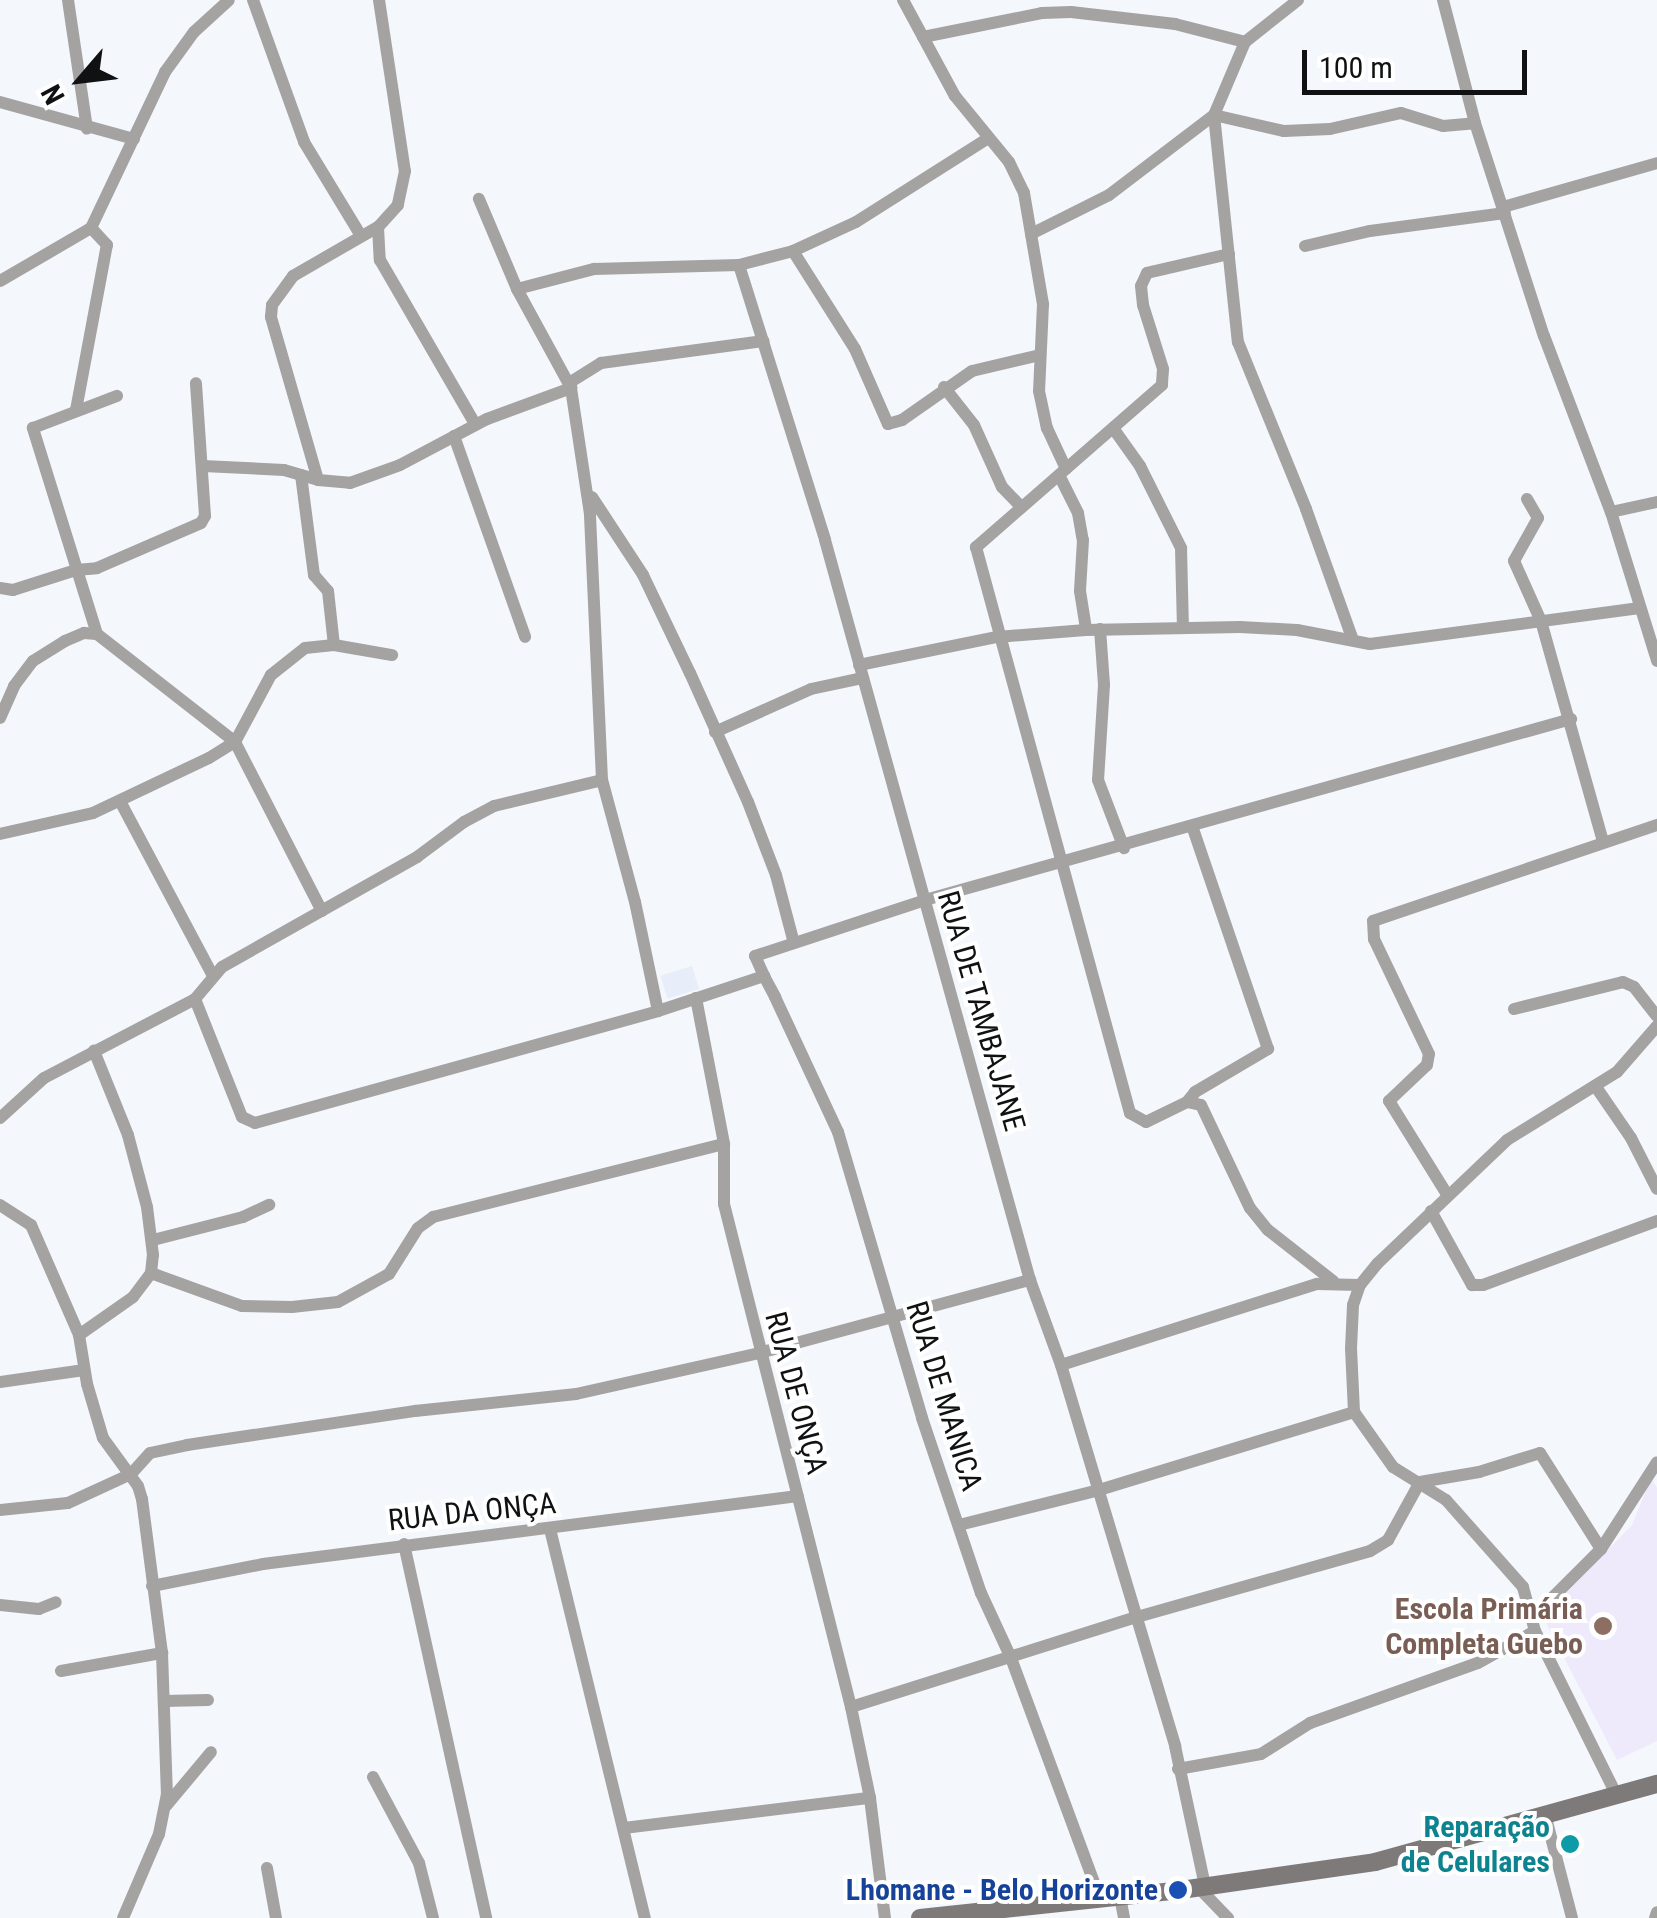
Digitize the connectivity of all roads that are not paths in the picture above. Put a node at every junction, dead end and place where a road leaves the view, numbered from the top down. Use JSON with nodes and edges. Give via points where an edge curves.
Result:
{"nodes":[{"id":1,"x":68,"y":0,"type":"edge"},
{"id":2,"x":229,"y":0,"type":"edge"},
{"id":3,"x":253,"y":0,"type":"edge"},
{"id":4,"x":379,"y":0,"type":"edge"},
{"id":5,"x":902,"y":0,"type":"edge"},
{"id":6,"x":1298,"y":0,"type":"edge"},
{"id":7,"x":1443,"y":0,"type":"edge"},
{"id":8,"x":1104,"y":7,"type":"edge"},
{"id":9,"x":924,"y":37,"type":"junction"},
{"id":10,"x":1245,"y":42,"type":"junction"},
{"id":11,"x":0,"y":102,"type":"edge"},
{"id":12,"x":1214,"y":115,"type":"junction"},
{"id":13,"x":1474,"y":124,"type":"junction"},
{"id":14,"x":88,"y":129,"type":"junction"},
{"id":15,"x":134,"y":139,"type":"junction"},
{"id":16,"x":987,"y":139,"type":"junction"},
{"id":17,"x":1657,"y":164,"type":"edge"},
{"id":18,"x":479,"y":199,"type":"dead end"},
{"id":19,"x":1504,"y":210,"type":"junction"},
{"id":20,"x":90,"y":228,"type":"junction"},
{"id":21,"x":378,"y":228,"type":"junction"},
{"id":22,"x":360,"y":234,"type":"junction"},
{"id":23,"x":1031,"y":234,"type":"junction"},
{"id":24,"x":1305,"y":246,"type":"dead end"},
{"id":25,"x":793,"y":251,"type":"junction"},
{"id":26,"x":1229,"y":254,"type":"junction"},
{"id":27,"x":740,"y":265,"type":"junction"},
{"id":28,"x":0,"y":281,"type":"edge"},
{"id":29,"x":518,"y":289,"type":"junction"},
{"id":30,"x":764,"y":341,"type":"junction"},
{"id":31,"x":1040,"y":355,"type":"junction"},
{"id":32,"x":196,"y":383,"type":"dead end"},
{"id":33,"x":944,"y":387,"type":"junction"},
{"id":34,"x":570,"y":388,"type":"junction"},
{"id":35,"x":118,"y":396,"type":"dead end"},
{"id":36,"x":76,"y":410,"type":"junction"},
{"id":37,"x":475,"y":424,"type":"junction"},
{"id":38,"x":1113,"y":428,"type":"junction"},
{"id":39,"x":454,"y":436,"type":"junction"},
{"id":40,"x":203,"y":466,"type":"junction"},
{"id":41,"x":1062,"y":472,"type":"junction"},
{"id":42,"x":300,"y":475,"type":"junction"},
{"id":43,"x":318,"y":480,"type":"junction"},
{"id":44,"x":588,"y":491,"type":"junction"},
{"id":45,"x":1527,"y":499,"type":"dead end"},
{"id":46,"x":1657,"y":502,"type":"edge"},
{"id":47,"x":1021,"y":507,"type":"junction"},
{"id":48,"x":1611,"y":512,"type":"junction"},
{"id":49,"x":76,"y":570,"type":"junction"},
{"id":50,"x":0,"y":588,"type":"edge"},
{"id":51,"x":1640,"y":608,"type":"junction"},
{"id":52,"x":1541,"y":621,"type":"junction"},
{"id":53,"x":1183,"y":628,"type":"junction"},
{"id":54,"x":1093,"y":629,"type":"junction"},
{"id":55,"x":97,"y":634,"type":"junction"},
{"id":56,"x":526,"y":637,"type":"dead end"},
{"id":57,"x":997,"y":637,"type":"junction"},
{"id":58,"x":1352,"y":640,"type":"junction"},
{"id":59,"x":334,"y":645,"type":"junction"},
{"id":60,"x":392,"y":655,"type":"dead end"},
{"id":61,"x":1657,"y":661,"type":"edge"},
{"id":62,"x":861,"y":671,"type":"junction"},
{"id":63,"x":0,"y":718,"type":"edge"},
{"id":64,"x":1571,"y":719,"type":"junction"},
{"id":65,"x":715,"y":732,"type":"junction"},
{"id":66,"x":234,"y":742,"type":"junction"},
{"id":67,"x":602,"y":780,"type":"junction"},
{"id":68,"x":121,"y":803,"type":"junction"},
{"id":69,"x":1657,"y":825,"type":"edge"},
{"id":70,"x":1193,"y":829,"type":"junction"},
{"id":71,"x":0,"y":834,"type":"edge"},
{"id":72,"x":1604,"y":842,"type":"junction"},
{"id":73,"x":1124,"y":848,"type":"junction"},
{"id":74,"x":1059,"y":865,"type":"junction"},
{"id":75,"x":924,"y":900,"type":"junction"},
{"id":76,"x":322,"y":911,"type":"junction"},
{"id":77,"x":794,"y":943,"type":"junction"},
{"id":78,"x":212,"y":974,"type":"junction"},
{"id":79,"x":764,"y":976,"type":"junction"},
{"id":80,"x":196,"y":998,"type":"junction"},
{"id":81,"x":696,"y":998,"type":"junction"},
{"id":82,"x":1514,"y":1009,"type":"dead end"},
{"id":83,"x":658,"y":1011,"type":"junction"},
{"id":84,"x":1657,"y":1016,"type":"edge"},
{"id":85,"x":1657,"y":1026,"type":"edge"},
{"id":86,"x":94,"y":1050,"type":"junction"},
{"id":87,"x":1596,"y":1087,"type":"junction"},
{"id":88,"x":1188,"y":1102,"type":"junction"},
{"id":89,"x":0,"y":1118,"type":"edge"},
{"id":90,"x":724,"y":1144,"type":"junction"},
{"id":91,"x":1657,"y":1189,"type":"edge"},
{"id":92,"x":1448,"y":1196,"type":"junction"},
{"id":93,"x":268,"y":1204,"type":"dead end"},
{"id":94,"x":0,"y":1205,"type":"edge"},
{"id":95,"x":1431,"y":1211,"type":"junction"},
{"id":96,"x":1657,"y":1220,"type":"edge"},
{"id":97,"x":153,"y":1240,"type":"junction"},
{"id":98,"x":151,"y":1273,"type":"junction"},
{"id":99,"x":1030,"y":1280,"type":"junction"},
{"id":100,"x":1333,"y":1281,"type":"junction"},
{"id":101,"x":1360,"y":1285,"type":"junction"},
{"id":102,"x":894,"y":1317,"type":"junction"},
{"id":103,"x":80,"y":1335,"type":"junction"},
{"id":104,"x":760,"y":1353,"type":"junction"},
{"id":105,"x":1061,"y":1365,"type":"junction"},
{"id":106,"x":84,"y":1370,"type":"junction"},
{"id":107,"x":0,"y":1382,"type":"edge"},
{"id":108,"x":1354,"y":1412,"type":"junction"},
{"id":109,"x":1657,"y":1462,"type":"edge"},
{"id":110,"x":131,"y":1474,"type":"junction"},
{"id":111,"x":1420,"y":1482,"type":"junction"},
{"id":112,"x":1099,"y":1490,"type":"junction"},
{"id":113,"x":798,"y":1496,"type":"junction"},
{"id":114,"x":0,"y":1510,"type":"edge"},
{"id":115,"x":959,"y":1525,"type":"junction"},
{"id":116,"x":550,"y":1529,"type":"junction"},
{"id":117,"x":404,"y":1544,"type":"junction"},
{"id":118,"x":1601,"y":1549,"type":"junction"},
{"id":119,"x":152,"y":1586,"type":"junction"},
{"id":120,"x":56,"y":1602,"type":"dead end"},
{"id":121,"x":0,"y":1605,"type":"edge"},
{"id":122,"x":1138,"y":1617,"type":"junction"},
{"id":123,"x":1533,"y":1624,"type":"junction"},
{"id":124,"x":162,"y":1653,"type":"junction"},
{"id":125,"x":1011,"y":1658,"type":"junction"},
{"id":126,"x":62,"y":1671,"type":"dead end"},
{"id":127,"x":208,"y":1700,"type":"dead end"},
{"id":128,"x":164,"y":1701,"type":"junction"},
{"id":129,"x":852,"y":1708,"type":"junction"},
{"id":130,"x":210,"y":1752,"type":"dead end"},
{"id":131,"x":1178,"y":1769,"type":"junction"},
{"id":132,"x":373,"y":1777,"type":"dead end"},
{"id":133,"x":1657,"y":1784,"type":"edge"},
{"id":134,"x":1617,"y":1796,"type":"junction"},
{"id":135,"x":870,"y":1798,"type":"junction"},
{"id":136,"x":164,"y":1808,"type":"junction"},
{"id":137,"x":1546,"y":1818,"type":"junction"},
{"id":138,"x":624,"y":1828,"type":"junction"},
{"id":139,"x":267,"y":1868,"type":"dead end"},
{"id":140,"x":1202,"y":1887,"type":"junction"},
{"id":141,"x":1120,"y":1897,"type":"junction"},
{"id":142,"x":1100,"y":1899,"type":"junction"},
{"id":143,"x":996,"y":1914,"type":"edge"},
{"id":144,"x":123,"y":1918,"type":"edge"},
{"id":145,"x":276,"y":1918,"type":"edge"},
{"id":146,"x":433,"y":1918,"type":"edge"},
{"id":147,"x":486,"y":1918,"type":"edge"},
{"id":148,"x":646,"y":1918,"type":"edge"},
{"id":149,"x":885,"y":1918,"type":"edge"},
{"id":150,"x":920,"y":1918,"type":"edge"},
{"id":151,"x":1124,"y":1918,"type":"edge"},
{"id":152,"x":1228,"y":1918,"type":"edge"},
{"id":153,"x":1572,"y":1918,"type":"edge"}],
"edges":[{"from":1,"to":14,"type":"street"},
{"from":2,"to":15,"type":"street","via":[[165,72]]},
{"from":3,"to":22,"type":"street","via":[[304,142]]},
{"from":4,"to":21,"type":"street","via":[[405,171],[398,205]]},
{"from":5,"to":9,"type":"street"},
{"from":6,"to":10,"type":"street"},
{"from":7,"to":13,"type":"street"},
{"from":8,"to":9,"type":"street"},
{"from":8,"to":10,"type":"street"},
{"from":9,"to":16,"type":"street"},
{"from":10,"to":12,"type":"street"},
{"from":11,"to":14,"type":"street"},
{"from":12,"to":13,"type":"street","via":[[1298,132],[1400,113],[1442,126]]},
{"from":12,"to":23,"type":"street","via":[[1110,195]]},
{"from":12,"to":26,"type":"street"},
{"from":13,"to":19,"type":"street"},
{"from":14,"to":15,"type":"street"},
{"from":15,"to":20,"type":"street"},
{"from":16,"to":23,"type":"street","via":[[1015,170]]},
{"from":16,"to":25,"type":"street","via":[[856,222]]},
{"from":17,"to":19,"type":"street"},
{"from":18,"to":29,"type":"street"},
{"from":19,"to":24,"type":"street"},
{"from":19,"to":48,"type":"street"},
{"from":20,"to":28,"type":"street"},
{"from":20,"to":36,"type":"street","via":[[107,245]]},
{"from":21,"to":22,"type":"street"},
{"from":21,"to":37,"type":"street","via":[[380,260]]},
{"from":22,"to":43,"type":"street","via":[[293,276],[272,304]]},
{"from":23,"to":31,"type":"street","via":[[1042,304]]},
{"from":25,"to":27,"type":"street"},
{"from":25,"to":33,"type":"street","via":[[855,349],[888,424]]},
{"from":26,"to":38,"type":"street","via":[[1142,280],[1164,379]]},
{"from":26,"to":58,"type":"street","via":[[1238,342]]},
{"from":27,"to":29,"type":"street","via":[[594,269]]},
{"from":27,"to":30,"type":"street","name":"RUA DE TAMBAJANE"},
{"from":29,"to":34,"type":"street"},
{"from":30,"to":34,"type":"street","via":[[601,363],[569,382]]},
{"from":30,"to":62,"type":"street","name":"RUA DE TAMBAJANE"},
{"from":31,"to":33,"type":"street","via":[[990,364]]},
{"from":31,"to":41,"type":"street","via":[[1038,392]]},
{"from":32,"to":40,"type":"street"},
{"from":33,"to":47,"type":"street","via":[[974,425],[1002,488]]},
{"from":34,"to":37,"type":"street"},
{"from":34,"to":44,"type":"street"},
{"from":35,"to":36,"type":"street"},
{"from":36,"to":49,"type":"street","via":[[42,421],[33,433]]},
{"from":37,"to":39,"type":"street"},
{"from":38,"to":41,"type":"street"},
{"from":38,"to":53,"type":"street","via":[[1181,548]]},
{"from":39,"to":43,"type":"street","via":[[370,478]]},
{"from":39,"to":56,"type":"street"},
{"from":40,"to":42,"type":"street"},
{"from":40,"to":49,"type":"street","via":[[201,524],[111,564]]},
{"from":41,"to":47,"type":"street"},
{"from":41,"to":54,"type":"street","via":[[1080,526],[1080,592]]},
{"from":42,"to":43,"type":"street"},
{"from":42,"to":59,"type":"street","via":[[314,575],[328,591]]},
{"from":44,"to":65,"type":"street","via":[[643,575]]},
{"from":44,"to":67,"type":"street"},
{"from":45,"to":52,"type":"street","via":[[1538,518],[1514,561]]},
{"from":46,"to":48,"type":"street"},
{"from":47,"to":57,"type":"street","via":[[976,548]]},
{"from":48,"to":51,"type":"street"},
{"from":49,"to":50,"type":"street"},
{"from":49,"to":55,"type":"street"},
{"from":51,"to":52,"type":"street"},
{"from":51,"to":61,"type":"street"},
{"from":52,"to":58,"type":"street","via":[[1394,643]]},
{"from":52,"to":64,"type":"street"},
{"from":53,"to":54,"type":"street"},
{"from":53,"to":58,"type":"street","via":[[1296,630]]},
{"from":54,"to":57,"type":"street"},
{"from":54,"to":73,"type":"street","via":[[1104,702],[1098,780]]},
{"from":55,"to":63,"type":"street","via":[[64,641],[34,661]]},
{"from":55,"to":66,"type":"street"},
{"from":57,"to":62,"type":"street"},
{"from":57,"to":74,"type":"street"},
{"from":59,"to":60,"type":"street"},
{"from":59,"to":66,"type":"street","via":[[288,657]]},
{"from":62,"to":65,"type":"street"},
{"from":62,"to":75,"type":"street","name":"RUA DE TAMBAJANE"},
{"from":64,"to":70,"type":"street"},
{"from":64,"to":72,"type":"street"},
{"from":65,"to":77,"type":"street","via":[[776,875]]},
{"from":66,"to":68,"type":"street"},
{"from":66,"to":76,"type":"street"},
{"from":67,"to":76,"type":"street","via":[[494,806]]},
{"from":67,"to":83,"type":"street"},
{"from":68,"to":71,"type":"street"},
{"from":68,"to":78,"type":"street"},
{"from":69,"to":72,"type":"street"},
{"from":70,"to":73,"type":"street"},
{"from":70,"to":88,"type":"street","via":[[1268,1049]]},
{"from":72,"to":92,"type":"street","via":[[1386,914],[1370,927],[1429,1054],[1428,1065],[1389,1101]]},
{"from":73,"to":74,"type":"street"},
{"from":74,"to":75,"type":"street"},
{"from":74,"to":88,"type":"street","via":[[1130,1113],[1146,1122]]},
{"from":75,"to":77,"type":"street"},
{"from":75,"to":99,"type":"street","name":"RUA DE TAMBAJANE"},
{"from":76,"to":78,"type":"street"},
{"from":77,"to":79,"type":"street","via":[[755,956]]},
{"from":78,"to":80,"type":"street"},
{"from":79,"to":81,"type":"street"},
{"from":79,"to":102,"type":"street","name":"RUA DE MANICA","via":[[838,1132]]},
{"from":80,"to":83,"type":"street","via":[[242,1116],[255,1123]]},
{"from":80,"to":86,"type":"street"},
{"from":81,"to":83,"type":"street"},
{"from":81,"to":90,"type":"street","name":"RUA DE ONÇA"},
{"from":82,"to":84,"type":"street","via":[[1623,982]]},
{"from":85,"to":87,"type":"street"},
{"from":86,"to":89,"type":"street","via":[[44,1078]]},
{"from":86,"to":97,"type":"street","via":[[128,1136]]},
{"from":87,"to":91,"type":"street"},
{"from":87,"to":92,"type":"street","via":[[1517,1133]]},
{"from":88,"to":100,"type":"street","via":[[1200,1105],[1259,1219]]},
{"from":90,"to":98,"type":"street","via":[[433,1218],[418,1228],[389,1274],[338,1302],[242,1306]]},
{"from":90,"to":104,"type":"street","name":"RUA DE ONÇA","via":[[724,1204]]},
{"from":92,"to":95,"type":"street"},
{"from":93,"to":97,"type":"street","via":[[243,1218]]},
{"from":94,"to":103,"type":"street","via":[[31,1225]]},
{"from":95,"to":96,"type":"street","via":[[1472,1285]]},
{"from":95,"to":101,"type":"street"},
{"from":97,"to":98,"type":"street"},
{"from":98,"to":103,"type":"street","via":[[133,1297]]},
{"from":99,"to":102,"type":"street"},
{"from":99,"to":105,"type":"street","name":"RUA DE TAMBAJANE"},
{"from":100,"to":101,"type":"street"},
{"from":100,"to":105,"type":"street"},
{"from":101,"to":108,"type":"street","via":[[1350,1349]]},
{"from":102,"to":104,"type":"street"},
{"from":102,"to":115,"type":"street","name":"RUA DE MANICA"},
{"from":103,"to":106,"type":"street"},
{"from":104,"to":110,"type":"street","via":[[528,1402],[415,1411],[187,1445],[150,1454]]},
{"from":104,"to":113,"type":"street","name":"RUA DE ONÇA"},
{"from":105,"to":112,"type":"street","name":"RUA DE TAMBAJANE"},
{"from":106,"to":107,"type":"street"},
{"from":106,"to":110,"type":"street","via":[[103,1438]]},
{"from":108,"to":111,"type":"street","via":[[1393,1467]]},
{"from":108,"to":112,"type":"street"},
{"from":109,"to":118,"type":"street"},
{"from":110,"to":114,"type":"street","via":[[68,1503]]},
{"from":110,"to":119,"type":"street","via":[[142,1499]]},
{"from":111,"to":118,"type":"street","via":[[1540,1453]]},
{"from":111,"to":122,"type":"street","via":[[1388,1540],[1370,1551]]},
{"from":111,"to":123,"type":"street","via":[[1446,1500],[1523,1587]]},
{"from":112,"to":115,"type":"street"},
{"from":112,"to":122,"type":"street","name":"RUA DE TAMBAJANE"},
{"from":113,"to":116,"type":"street","name":"RUA DA ONÇA"},
{"from":113,"to":129,"type":"street","name":"RUA DE ONÇA"},
{"from":115,"to":125,"type":"street","name":"RUA DE MANICA"},
{"from":116,"to":117,"type":"street","name":"RUA DA ONÇA"},
{"from":116,"to":138,"type":"street"},
{"from":117,"to":119,"type":"street","name":"RUA DA ONÇA"},
{"from":117,"to":147,"type":"street"},
{"from":118,"to":123,"type":"street"},
{"from":119,"to":124,"type":"street"},
{"from":120,"to":121,"type":"street","via":[[39,1609]]},
{"from":122,"to":125,"type":"street"},
{"from":122,"to":131,"type":"street","name":"RUA DE TAMBAJANE"},
{"from":123,"to":131,"type":"street","via":[[1478,1664],[1310,1723],[1261,1754]]},
{"from":123,"to":134,"type":"street"},
{"from":124,"to":126,"type":"street"},
{"from":124,"to":128,"type":"street"},
{"from":125,"to":129,"type":"street"},
{"from":125,"to":142,"type":"street","name":"RUA DE MANICA"},
{"from":127,"to":128,"type":"street"},
{"from":128,"to":136,"type":"street"},
{"from":129,"to":135,"type":"street","name":"RUA DE ONÇA"},
{"from":130,"to":136,"type":"street"},
{"from":131,"to":140,"type":"street","name":"RUA DE TAMBAJANE"},
{"from":132,"to":146,"type":"street","via":[[418,1863]]},
{"from":133,"to":134,"type":"main road"},
{"from":134,"to":137,"type":"main road"},
{"from":135,"to":138,"type":"street"},
{"from":135,"to":149,"type":"street","name":"RUA DE ONÇA"},
{"from":136,"to":144,"type":"street"},
{"from":137,"to":140,"type":"main road","via":[[1375,1862]]},
{"from":137,"to":153,"type":"street"},
{"from":138,"to":148,"type":"street"},
{"from":139,"to":145,"type":"street"},
{"from":140,"to":141,"type":"main road"},
{"from":140,"to":152,"type":"street"},
{"from":141,"to":142,"type":"main road"},
{"from":141,"to":151,"type":"street"},
{"from":142,"to":143,"type":"main road"},
{"from":143,"to":150,"type":"main road"}]}
